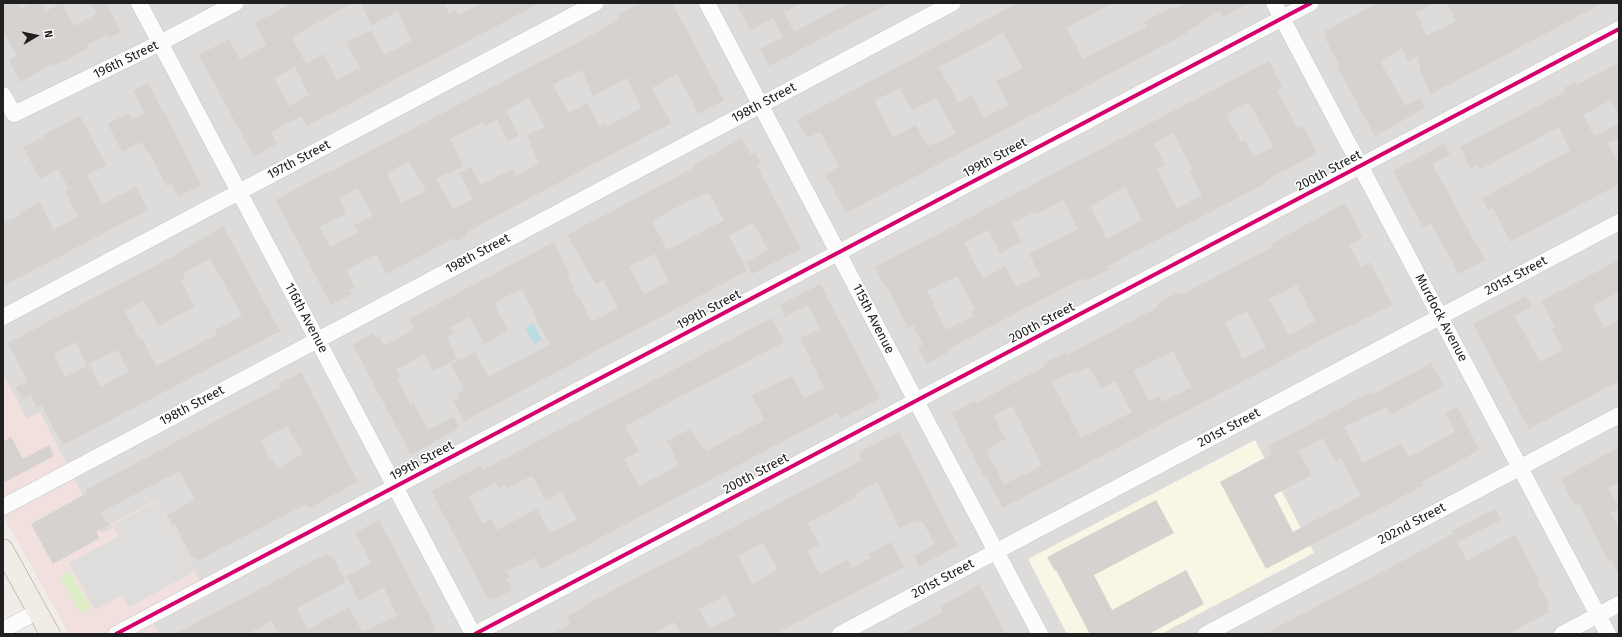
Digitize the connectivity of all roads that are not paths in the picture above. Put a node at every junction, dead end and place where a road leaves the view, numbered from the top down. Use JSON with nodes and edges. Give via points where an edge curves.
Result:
{"nodes":[{"id":1,"x":139,"y":3,"type":"edge"},
{"id":2,"x":236,"y":3,"type":"edge"},
{"id":3,"x":596,"y":3,"type":"edge"},
{"id":4,"x":707,"y":3,"type":"edge"},
{"id":5,"x":953,"y":3,"type":"edge"},
{"id":6,"x":1274,"y":3,"type":"edge"},
{"id":7,"x":1310,"y":3,"type":"edge"},
{"id":8,"x":1282,"y":18,"type":"junction"},
{"id":9,"x":1619,"y":29,"type":"edge"},
{"id":10,"x":160,"y":43,"type":"junction"},
{"id":11,"x":3,"y":95,"type":"edge"},
{"id":12,"x":761,"y":105,"type":"junction"},
{"id":13,"x":1361,"y":166,"type":"junction"},
{"id":14,"x":239,"y":192,"type":"junction"},
{"id":15,"x":1619,"y":222,"type":"edge"},
{"id":16,"x":839,"y":252,"type":"junction"},
{"id":17,"x":1440,"y":316,"type":"junction"},
{"id":18,"x":3,"y":317,"type":"edge"},
{"id":19,"x":317,"y":339,"type":"junction"},
{"id":20,"x":916,"y":401,"type":"junction"},
{"id":21,"x":1619,"y":415,"type":"edge"},
{"id":22,"x":1519,"y":468,"type":"junction"},
{"id":23,"x":395,"y":487,"type":"junction"},
{"id":24,"x":3,"y":506,"type":"edge"},
{"id":25,"x":3,"y":549,"type":"edge"},
{"id":26,"x":996,"y":551,"type":"junction"},
{"id":27,"x":1619,"y":604,"type":"edge"},
{"id":28,"x":38,"y":611,"type":"junction"},
{"id":29,"x":1598,"y":615,"type":"junction"},
{"id":30,"x":3,"y":630,"type":"edge"},
{"id":31,"x":50,"y":634,"type":"edge"},
{"id":32,"x":116,"y":634,"type":"edge"},
{"id":33,"x":474,"y":634,"type":"edge"},
{"id":34,"x":840,"y":634,"type":"edge"},
{"id":35,"x":1040,"y":634,"type":"edge"},
{"id":36,"x":1206,"y":634,"type":"edge"},
{"id":37,"x":1562,"y":634,"type":"edge"},
{"id":38,"x":1608,"y":634,"type":"edge"}],
"edges":[{"from":1,"to":10,"type":"street","name":"116th Avenue"},
{"from":2,"to":10,"type":"street","name":"196th Street"},
{"from":3,"to":14,"type":"street","name":"197th Street"},
{"from":4,"to":12,"type":"street","name":"115th Avenue"},
{"from":5,"to":12,"type":"street","name":"198th Street"},
{"from":6,"to":8,"type":"street","name":"Murdock Avenue"},
{"from":7,"to":8,"type":"street","name":"199th Street"},
{"from":8,"to":13,"type":"street","name":"Murdock Avenue"},
{"from":8,"to":16,"type":"street","name":"199th Street"},
{"from":9,"to":13,"type":"street","name":"200th Street"},
{"from":10,"to":11,"type":"street","name":"196th Street","via":[[14,114]]},
{"from":10,"to":14,"type":"street","name":"116th Avenue"},
{"from":12,"to":16,"type":"street","name":"115th Avenue"},
{"from":12,"to":19,"type":"street","name":"198th Street"},
{"from":13,"to":17,"type":"street","name":"Murdock Avenue"},
{"from":13,"to":20,"type":"street","name":"200th Street"},
{"from":14,"to":18,"type":"street","name":"197th Street"},
{"from":14,"to":19,"type":"street","name":"116th Avenue"},
{"from":15,"to":17,"type":"street","name":"201st Street"},
{"from":16,"to":20,"type":"street","name":"115th Avenue"},
{"from":16,"to":23,"type":"street","name":"199th Street"},
{"from":17,"to":22,"type":"street","name":"Murdock Avenue"},
{"from":17,"to":26,"type":"street","name":"201st Street"},
{"from":19,"to":23,"type":"street","name":"116th Avenue"},
{"from":19,"to":24,"type":"street","name":"198th Street"},
{"from":20,"to":26,"type":"street","name":"115th Avenue"},
{"from":20,"to":33,"type":"street","name":"200th Street"},
{"from":21,"to":22,"type":"street","name":"202nd Street"},
{"from":22,"to":29,"type":"street","name":"Murdock Avenue"},
{"from":22,"to":36,"type":"street","name":"202nd Street"},
{"from":23,"to":32,"type":"street","name":"199th Street"},
{"from":23,"to":33,"type":"street","name":"116th Avenue"},
{"from":25,"to":28,"type":"main road"},
{"from":26,"to":34,"type":"street","name":"201st Street"},
{"from":26,"to":35,"type":"street","name":"115th Avenue"},
{"from":27,"to":29,"type":"street"},
{"from":28,"to":30,"type":"street"},
{"from":28,"to":31,"type":"main road"},
{"from":29,"to":37,"type":"street"},
{"from":29,"to":38,"type":"street","name":"Murdock Avenue"}]}
